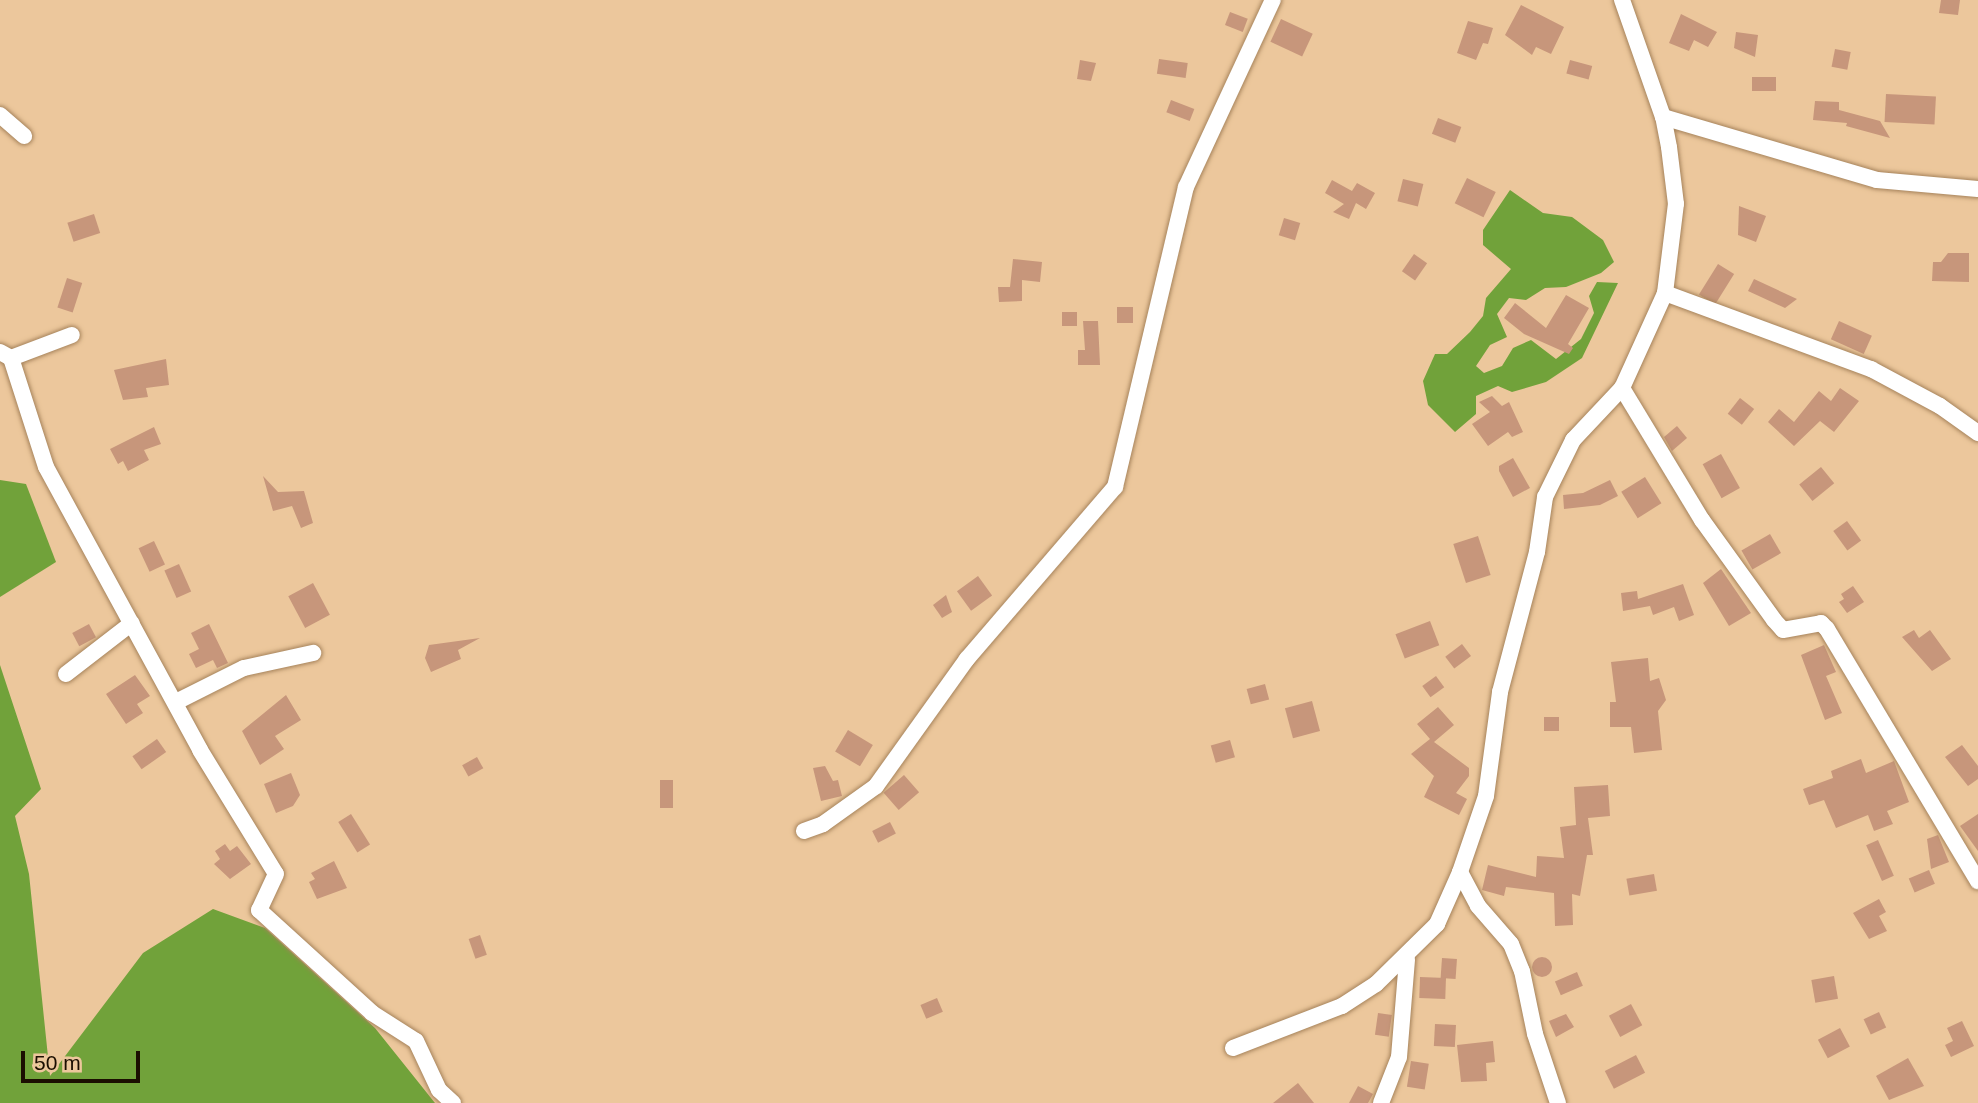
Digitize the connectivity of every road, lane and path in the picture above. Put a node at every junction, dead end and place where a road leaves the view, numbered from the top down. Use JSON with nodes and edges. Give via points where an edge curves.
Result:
{"nodes":[{"id":1,"x":1273,"y":0,"type":"edge"},
{"id":2,"x":1622,"y":0,"type":"edge"},
{"id":3,"x":0,"y":115,"type":"edge"},
{"id":4,"x":1663,"y":117,"type":"junction"},
{"id":5,"x":24,"y":136,"type":"dead end"},
{"id":6,"x":1978,"y":189,"type":"edge"},
{"id":7,"x":1665,"y":293,"type":"junction"},
{"id":8,"x":72,"y":334,"type":"dead end"},
{"id":9,"x":6,"y":355,"type":"edge"},
{"id":10,"x":1622,"y":388,"type":"junction"},
{"id":11,"x":1978,"y":433,"type":"edge"},
{"id":12,"x":132,"y":623,"type":"junction"},
{"id":13,"x":313,"y":653,"type":"dead end"},
{"id":14,"x":66,"y":674,"type":"dead end"},
{"id":15,"x":176,"y":702,"type":"junction"},
{"id":16,"x":804,"y":831,"type":"dead end"},
{"id":17,"x":1460,"y":872,"type":"junction"},
{"id":18,"x":1978,"y":881,"type":"edge"},
{"id":19,"x":1407,"y":959,"type":"junction"},
{"id":20,"x":1233,"y":1048,"type":"dead end"},
{"id":21,"x":453,"y":1103,"type":"edge"},
{"id":22,"x":1381,"y":1103,"type":"edge"},
{"id":23,"x":1558,"y":1103,"type":"edge"}],
"edges":[{"from":1,"to":16,"type":"street","via":[[1249,42],[1186,187],[1115,487],[967,659],[876,786],[822,824]]},
{"from":2,"to":4,"type":"street"},
{"from":3,"to":5,"type":"street"},
{"from":4,"to":6,"type":"street","via":[[1877,180]]},
{"from":4,"to":7,"type":"street","via":[[1676,204]]},
{"from":7,"to":10,"type":"street"},
{"from":7,"to":11,"type":"street","via":[[1871,369],[1940,406]]},
{"from":8,"to":9,"type":"street"},
{"from":9,"to":12,"type":"street","via":[[47,467]]},
{"from":10,"to":17,"type":"street","via":[[1573,440],[1545,498],[1537,552],[1500,692],[1486,796]]},
{"from":10,"to":18,"type":"street","via":[[1703,520],[1774,620],[1783,630],[1821,623],[1827,629]]},
{"from":12,"to":14,"type":"street"},
{"from":12,"to":15,"type":"street"},
{"from":13,"to":15,"type":"street","via":[[244,668]]},
{"from":15,"to":21,"type":"street","via":[[276,874],[259,910],[372,1013],[416,1041],[439,1090]]},
{"from":17,"to":19,"type":"street","via":[[1437,924]]},
{"from":17,"to":23,"type":"street","via":[[1478,906],[1511,944]]},
{"from":19,"to":20,"type":"street","via":[[1342,1006]]},
{"from":19,"to":22,"type":"street","via":[[1399,1056]]}]}
